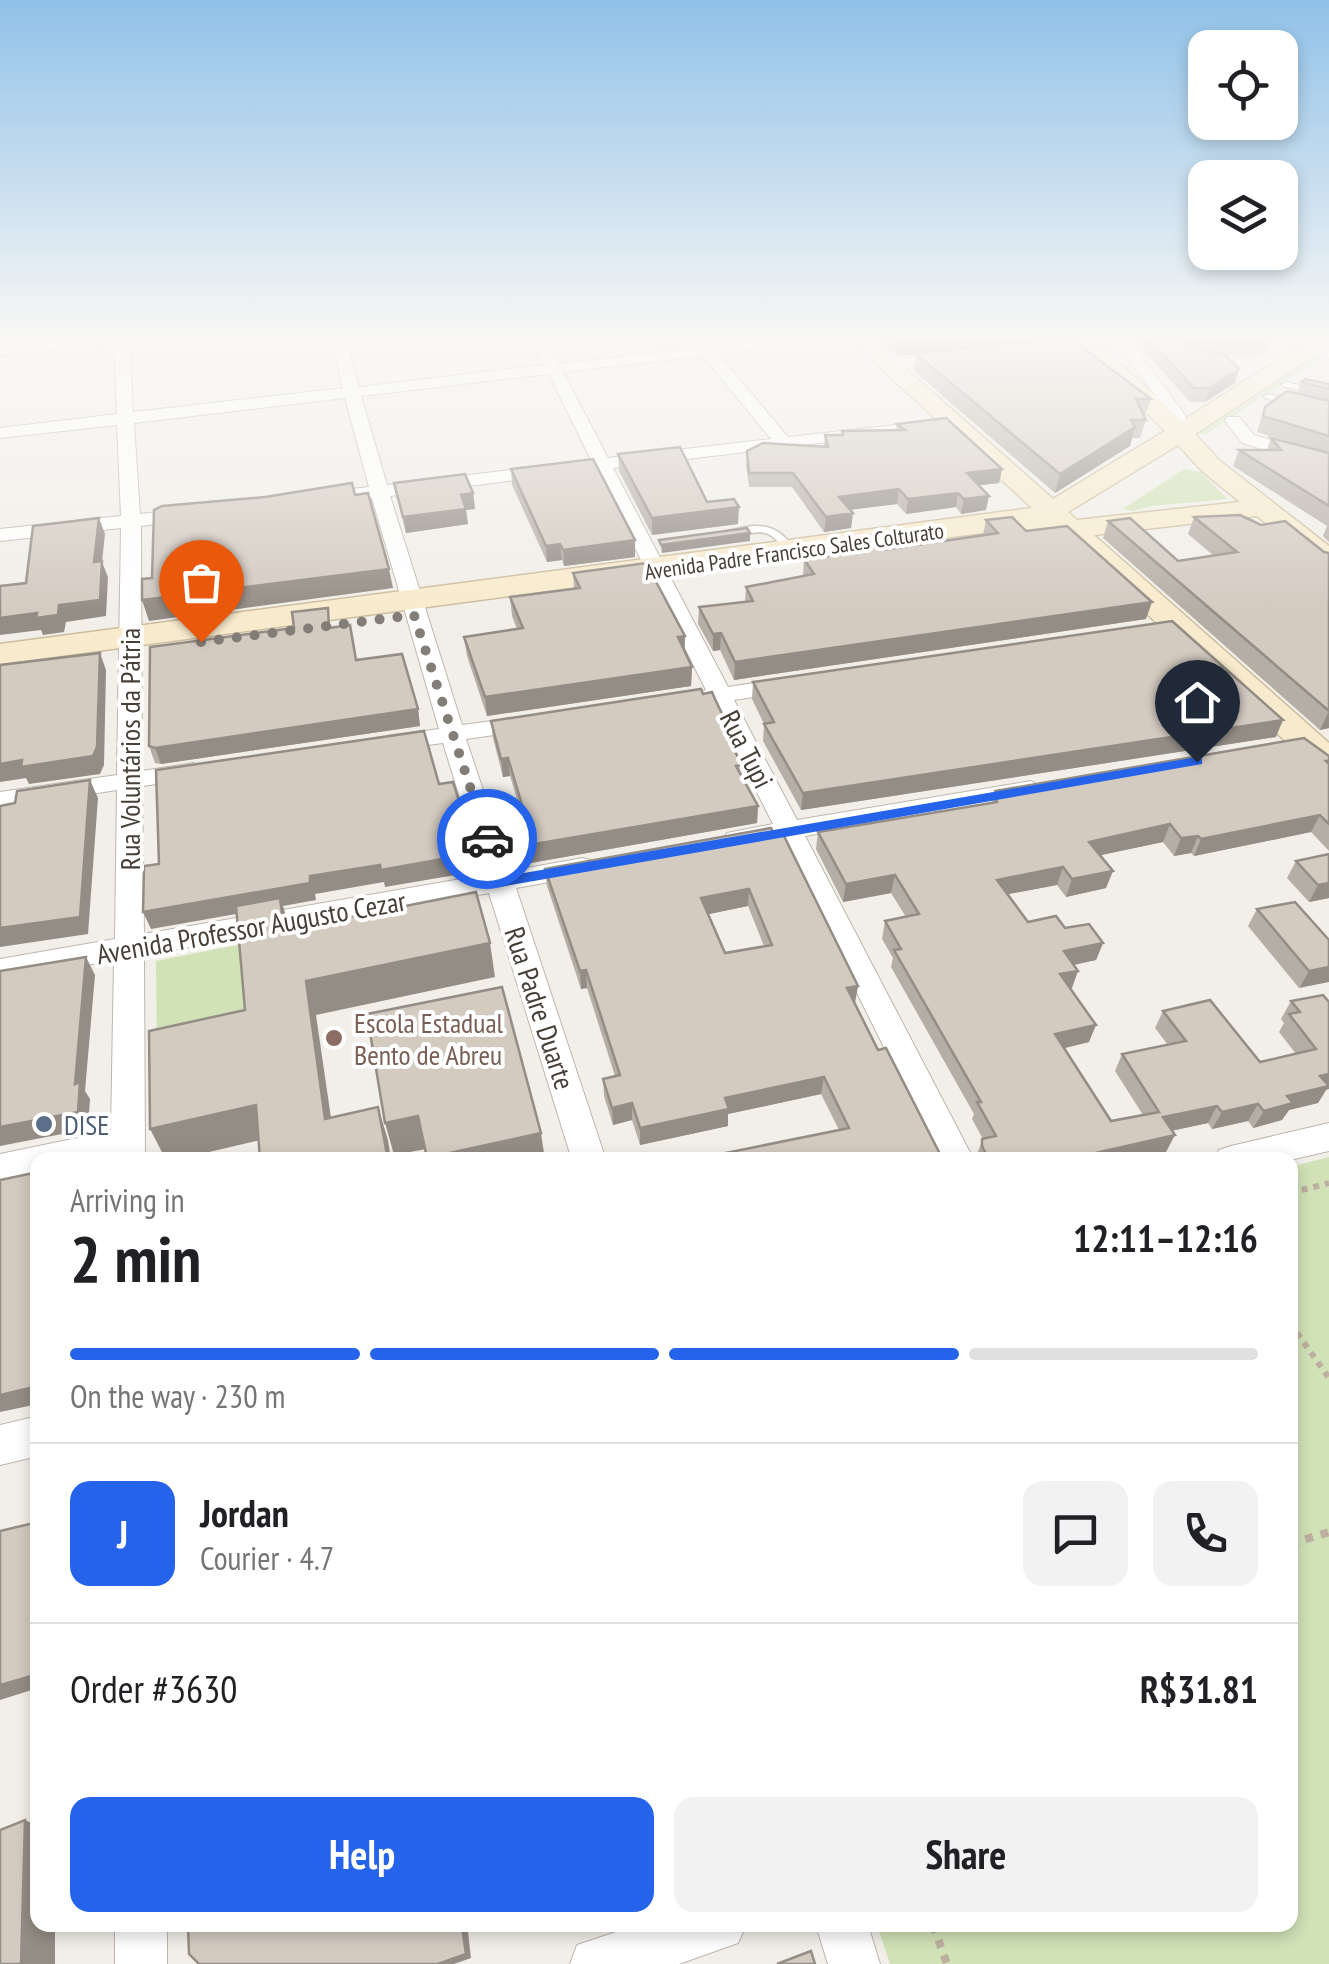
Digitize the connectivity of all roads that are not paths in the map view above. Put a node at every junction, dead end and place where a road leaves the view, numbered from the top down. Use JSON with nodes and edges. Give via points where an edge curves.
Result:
{"nodes":[{"id":1,"x":37,"y":430,"type":"edge"},
{"id":2,"x":123,"y":430,"type":"edge"},
{"id":3,"x":362,"y":430,"type":"edge"},
{"id":4,"x":585,"y":430,"type":"edge"},
{"id":5,"x":773,"y":430,"type":"edge"},
{"id":6,"x":891,"y":430,"type":"edge"},
{"id":7,"x":961,"y":430,"type":"edge"},
{"id":8,"x":1162,"y":430,"type":"edge"},
{"id":9,"x":1180,"y":430,"type":"edge"},
{"id":10,"x":1211,"y":430,"type":"edge"},
{"id":11,"x":1219,"y":430,"type":"edge"},
{"id":12,"x":1240,"y":430,"type":"edge"},
{"id":13,"x":0,"y":433,"type":"edge"},
{"id":14,"x":784,"y":443,"type":"junction"},
{"id":15,"x":1183,"y":451,"type":"junction"},
{"id":16,"x":1329,"y":464,"type":"edge"},
{"id":17,"x":604,"y":465,"type":"junction"},
{"id":18,"x":378,"y":492,"type":"junction"},
{"id":19,"x":302,"y":501,"type":"edge"},
{"id":20,"x":207,"y":512,"type":"edge"},
{"id":21,"x":1274,"y":518,"type":"junction"},
{"id":22,"x":1329,"y":518,"type":"edge"},
{"id":23,"x":1060,"y":519,"type":"junction"},
{"id":24,"x":131,"y":521,"type":"junction"},
{"id":25,"x":1329,"y":530,"type":"edge"},
{"id":26,"x":725,"y":532,"type":"edge"},
{"id":27,"x":0,"y":535,"type":"edge"},
{"id":28,"x":791,"y":552,"type":"junction"},
{"id":29,"x":1329,"y":560,"type":"edge"},
{"id":30,"x":660,"y":576,"type":"junction"},
{"id":31,"x":412,"y":609,"type":"junction"},
{"id":32,"x":1176,"y":624,"type":"junction"},
{"id":33,"x":1138,"y":630,"type":"edge"},
{"id":34,"x":130,"y":644,"type":"junction"},
{"id":35,"x":0,"y":654,"type":"edge"},
{"id":36,"x":0,"y":668,"type":"edge"},
{"id":37,"x":814,"y":680,"type":"edge"},
{"id":38,"x":719,"y":695,"type":"junction"},
{"id":39,"x":643,"y":706,"type":"edge"},
{"id":40,"x":548,"y":720,"type":"edge"},
{"id":41,"x":454,"y":734,"type":"junction"},
{"id":42,"x":358,"y":748,"type":"edge"},
{"id":43,"x":1322,"y":748,"type":"edge"},
{"id":44,"x":1270,"y":749,"type":"edge"},
{"id":45,"x":224,"y":767,"type":"edge"},
{"id":46,"x":128,"y":780,"type":"junction"},
{"id":47,"x":1058,"y":785,"type":"edge"},
{"id":48,"x":0,"y":800,"type":"edge"},
{"id":49,"x":788,"y":830,"type":"junction"},
{"id":50,"x":712,"y":844,"type":"edge"},
{"id":51,"x":616,"y":861,"type":"edge"},
{"id":52,"x":500,"y":882,"type":"junction"},
{"id":53,"x":128,"y":949,"type":"junction"},
{"id":54,"x":0,"y":970,"type":"edge"},
{"id":55,"x":1329,"y":1137,"type":"edge"},
{"id":56,"x":128,"y":1151,"type":"edge"},
{"id":57,"x":586,"y":1152,"type":"edge"},
{"id":58,"x":953,"y":1152,"type":"edge"},
{"id":59,"x":1265,"y":1152,"type":"edge"},
{"id":60,"x":30,"y":1162,"type":"edge"},
{"id":61,"x":0,"y":1168,"type":"edge"},
{"id":62,"x":30,"y":1438,"type":"edge"},
{"id":63,"x":0,"y":1445,"type":"edge"},
{"id":64,"x":141,"y":1932,"type":"edge"},
{"id":65,"x":698,"y":1932,"type":"edge"},
{"id":66,"x":844,"y":1932,"type":"edge"},
{"id":67,"x":142,"y":1964,"type":"edge"},
{"id":68,"x":596,"y":1964,"type":"edge"},
{"id":69,"x":854,"y":1964,"type":"edge"}],
"edges":[{"from":1,"to":13,"type":"street"},
{"from":2,"to":24,"type":"street","name":"Rua Voluntários da Pátria"},
{"from":3,"to":18,"type":"street","name":"Rua Padre Duarte"},
{"from":4,"to":17,"type":"street","name":"Rua Tupi"},
{"from":5,"to":14,"type":"street"},
{"from":6,"to":14,"type":"street"},
{"from":7,"to":23,"type":"main road"},
{"from":8,"to":15,"type":"main road"},
{"from":9,"to":15,"type":"street"},
{"from":10,"to":15,"type":"main road"},
{"from":11,"to":15,"type":"main road"},
{"from":12,"to":16,"type":"street","via":[[1248,439]]},
{"from":14,"to":17,"type":"street"},
{"from":15,"to":21,"type":"main road"},
{"from":15,"to":23,"type":"main road"},
{"from":17,"to":18,"type":"street"},
{"from":17,"to":30,"type":"street","name":"Rua Tupi","via":[[651,542]]},
{"from":18,"to":19,"type":"street"},
{"from":18,"to":31,"type":"street","name":"Rua Padre Duarte"},
{"from":20,"to":24,"type":"street"},
{"from":21,"to":22,"type":"main road"},
{"from":21,"to":23,"type":"main road"},
{"from":21,"to":25,"type":"main road"},
{"from":21,"to":29,"type":"main road"},
{"from":23,"to":28,"type":"main road","name":"Avenida Padre Francisco Sales Colturato"},
{"from":23,"to":30,"type":"main road","name":"Avenida Padre Francisco Sales Colturato"},
{"from":23,"to":32,"type":"main road"},
{"from":24,"to":27,"type":"street"},
{"from":24,"to":34,"type":"street","name":"Rua Voluntários da Pátria"},
{"from":26,"to":28,"type":"lane","via":[[772,530]]},
{"from":28,"to":30,"type":"main road","name":"Avenida Padre Francisco Sales Colturato"},
{"from":30,"to":31,"type":"main road","name":"Avenida Padre Francisco Sales Colturato"},
{"from":30,"to":38,"type":"street","name":"Rua Tupi"},
{"from":31,"to":34,"type":"main road","name":"Avenida Padre Francisco Sales Colturato"},
{"from":31,"to":41,"type":"street","name":"Rua Padre Duarte"},
{"from":32,"to":33,"type":"street"},
{"from":32,"to":43,"type":"main road"},
{"from":34,"to":35,"type":"main road","name":"Avenida Padre Francisco Sales Colturato"},
{"from":34,"to":36,"type":"main road","name":"Avenida Padre Francisco Sales Colturato"},
{"from":34,"to":46,"type":"street","name":"Rua Voluntários da Pátria"},
{"from":37,"to":38,"type":"street"},
{"from":38,"to":39,"type":"street"},
{"from":38,"to":49,"type":"street","name":"Rua Tupi"},
{"from":40,"to":41,"type":"street"},
{"from":41,"to":42,"type":"street"},
{"from":41,"to":52,"type":"street","name":"Rua Padre Duarte"},
{"from":43,"to":44,"type":"street"},
{"from":45,"to":46,"type":"street"},
{"from":46,"to":48,"type":"street"},
{"from":46,"to":53,"type":"street","name":"Rua Voluntários da Pátria"},
{"from":47,"to":49,"type":"street"},
{"from":49,"to":50,"type":"street"},
{"from":49,"to":58,"type":"street","name":"Rua Tupi"},
{"from":51,"to":52,"type":"street","name":"Avenida Professor Augusto Cezar"},
{"from":52,"to":53,"type":"street","name":"Avenida Professor Augusto Cezar"},
{"from":52,"to":57,"type":"street","name":"Rua Padre Duarte"},
{"from":53,"to":54,"type":"street","name":"Avenida Professor Augusto Cezar"},
{"from":53,"to":56,"type":"street","name":"Rua Voluntários da Pátria"},
{"from":55,"to":59,"type":"street"},
{"from":60,"to":61,"type":"street"},
{"from":62,"to":63,"type":"street"},
{"from":64,"to":67,"type":"street"},
{"from":65,"to":68,"type":"street"},
{"from":66,"to":69,"type":"street"}]}
